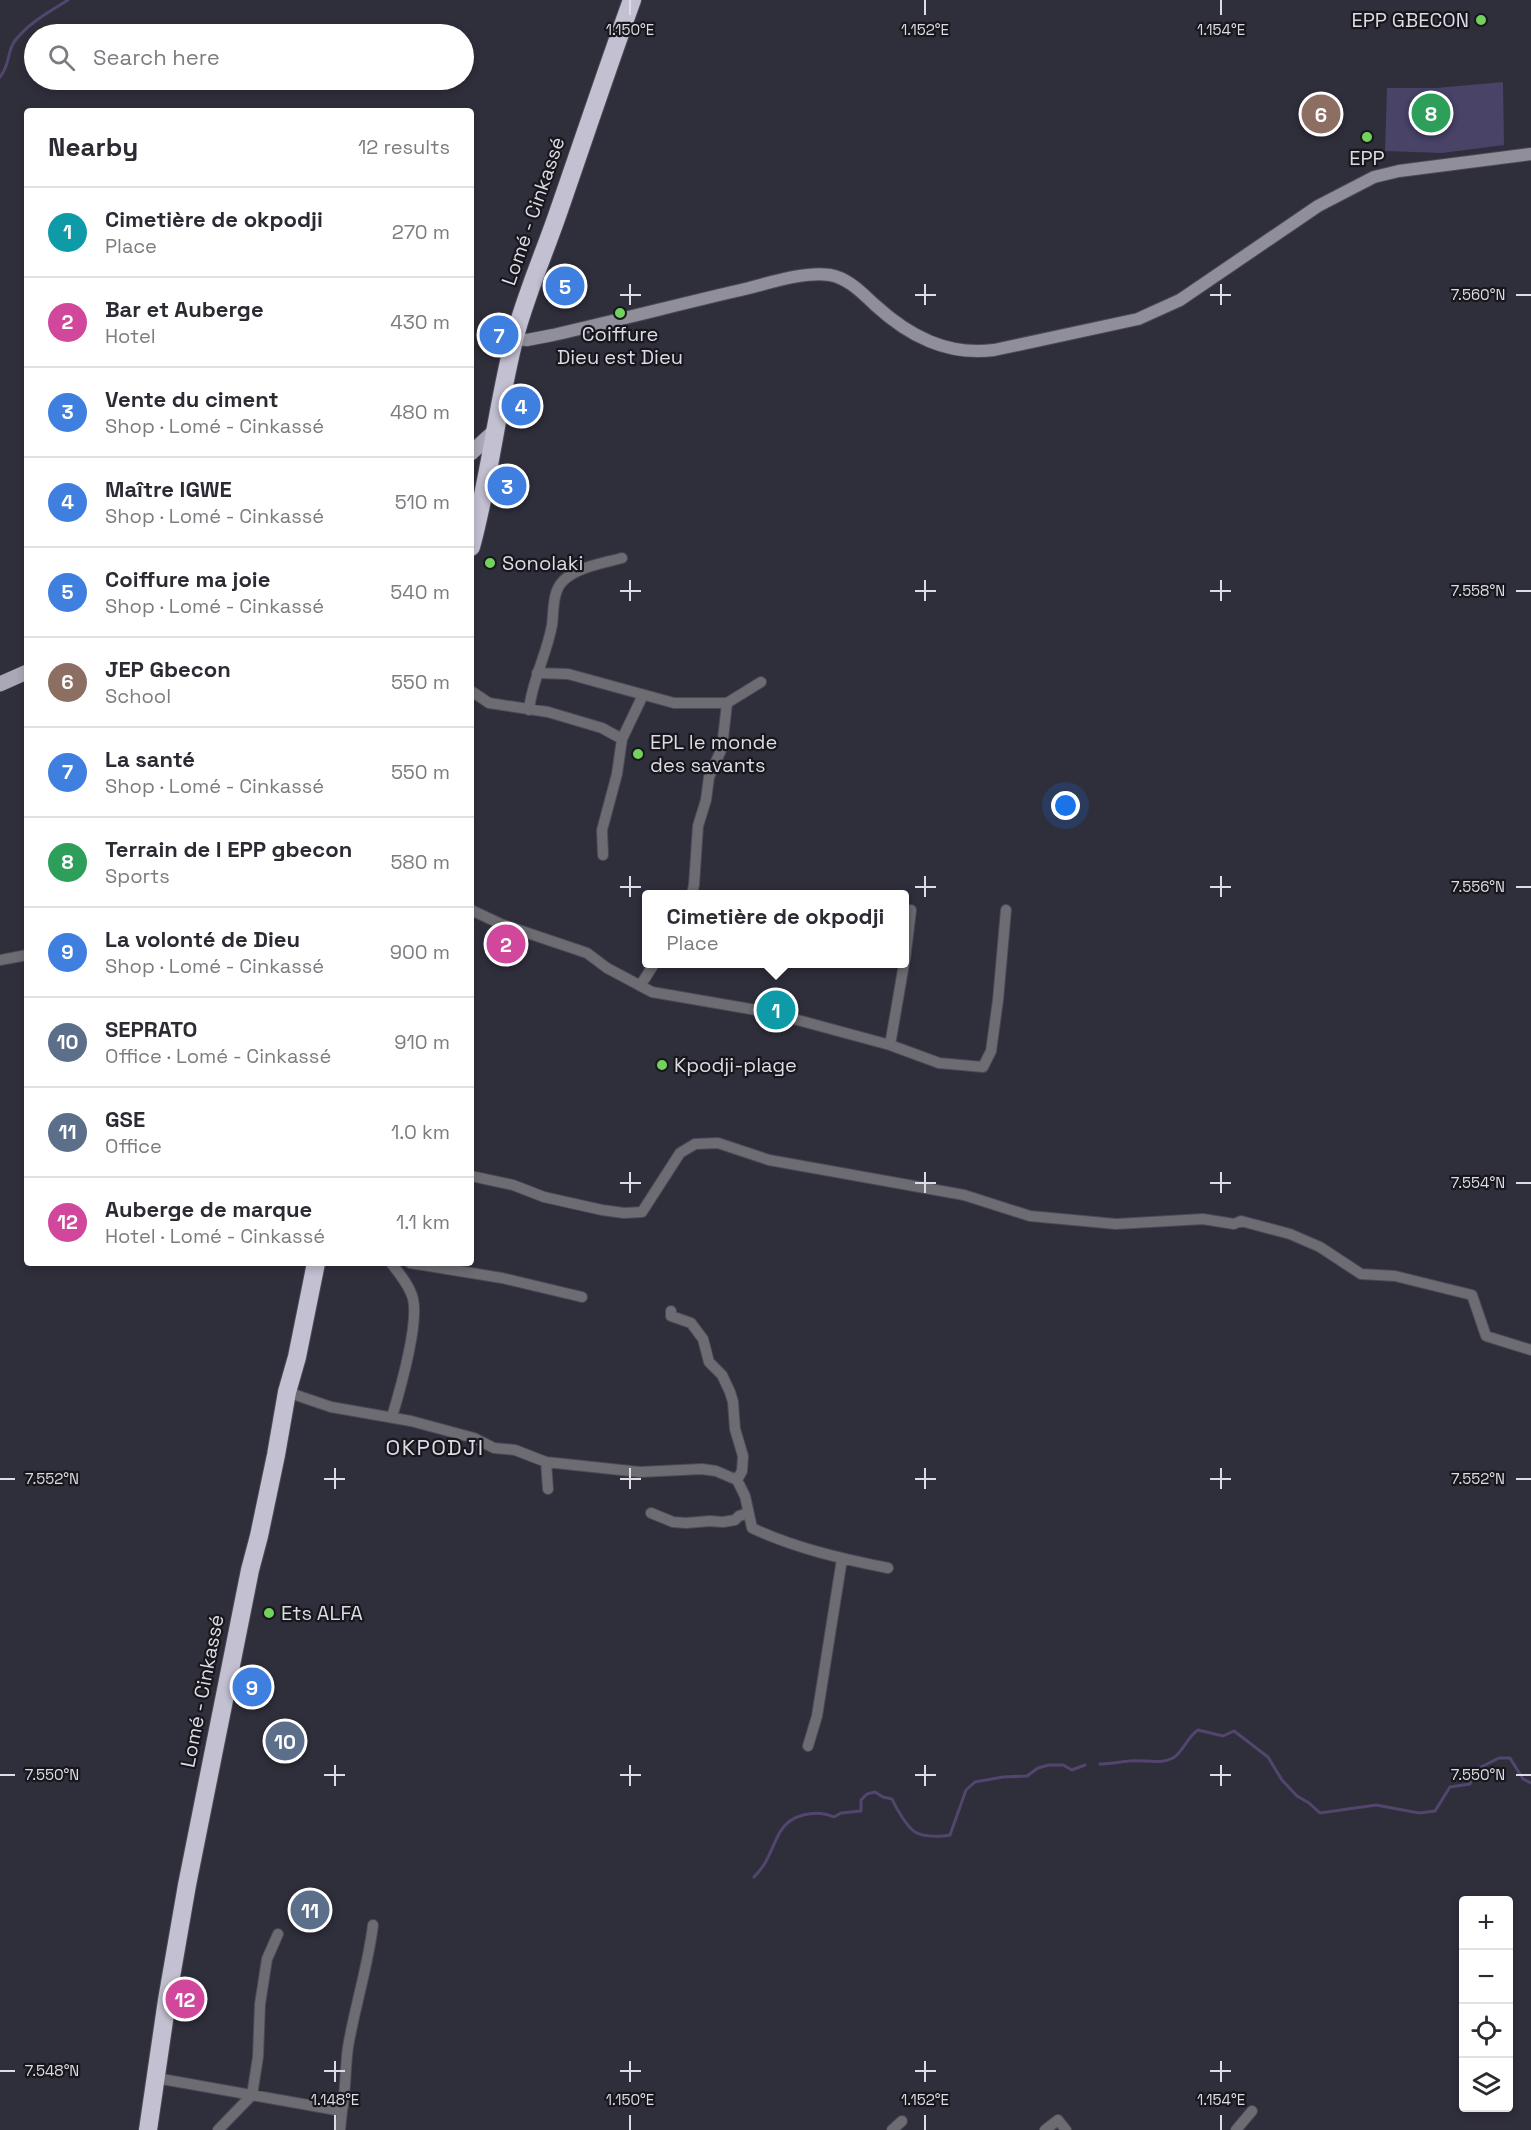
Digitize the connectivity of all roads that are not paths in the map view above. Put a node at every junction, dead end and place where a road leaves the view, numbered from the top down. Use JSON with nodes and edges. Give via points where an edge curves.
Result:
{"nodes":[{"id":1,"x":632,"y":0,"type":"edge"},
{"id":2,"x":1531,"y":154,"type":"edge"},
{"id":3,"x":514,"y":339,"type":"junction"},
{"id":4,"x":495,"y":431,"type":"junction"},
{"id":5,"x":474,"y":450,"type":"edge"},
{"id":6,"x":474,"y":535,"type":"edge"},
{"id":7,"x":622,"y":558,"type":"dead end"},
{"id":8,"x":24,"y":673,"type":"edge"},
{"id":9,"x":537,"y":673,"type":"junction"},
{"id":10,"x":761,"y":682,"type":"dead end"},
{"id":11,"x":0,"y":684,"type":"edge"},
{"id":12,"x":474,"y":693,"type":"edge"},
{"id":13,"x":643,"y":694,"type":"junction"},
{"id":14,"x":727,"y":703,"type":"junction"},
{"id":15,"x":529,"y":710,"type":"junction"},
{"id":16,"x":622,"y":739,"type":"junction"},
{"id":17,"x":603,"y":855,"type":"dead end"},
{"id":18,"x":693,"y":890,"type":"edge"},
{"id":19,"x":911,"y":910,"type":"dead end"},
{"id":20,"x":1006,"y":910,"type":"dead end"},
{"id":21,"x":474,"y":911,"type":"edge"},
{"id":22,"x":909,"y":927,"type":"edge"},
{"id":23,"x":24,"y":956,"type":"edge"},
{"id":24,"x":0,"y":960,"type":"edge"},
{"id":25,"x":651,"y":968,"type":"edge"},
{"id":26,"x":904,"y":968,"type":"edge"},
{"id":27,"x":640,"y":986,"type":"junction"},
{"id":28,"x":890,"y":1045,"type":"junction"},
{"id":29,"x":474,"y":1177,"type":"edge"},
{"id":30,"x":315,"y":1266,"type":"edge"},
{"id":31,"x":393,"y":1266,"type":"edge"},
{"id":32,"x":428,"y":1266,"type":"edge"},
{"id":33,"x":582,"y":1297,"type":"dead end"},
{"id":34,"x":671,"y":1311,"type":"dead end"},
{"id":35,"x":1531,"y":1350,"type":"edge"},
{"id":36,"x":287,"y":1392,"type":"junction"},
{"id":37,"x":392,"y":1417,"type":"junction"},
{"id":38,"x":546,"y":1462,"type":"junction"},
{"id":39,"x":737,"y":1480,"type":"junction"},
{"id":40,"x":548,"y":1489,"type":"dead end"},
{"id":41,"x":651,"y":1513,"type":"dead end"},
{"id":42,"x":748,"y":1513,"type":"junction"},
{"id":43,"x":842,"y":1559,"type":"junction"},
{"id":44,"x":888,"y":1568,"type":"dead end"},
{"id":45,"x":808,"y":1746,"type":"dead end"},
{"id":46,"x":373,"y":1925,"type":"dead end"},
{"id":47,"x":278,"y":1934,"type":"dead end"},
{"id":48,"x":156,"y":2078,"type":"junction"},
{"id":49,"x":252,"y":2095,"type":"junction"},
{"id":50,"x":342,"y":2111,"type":"junction"},
{"id":51,"x":1252,"y":2111,"type":"dead end"},
{"id":52,"x":902,"y":2121,"type":"dead end"},
{"id":53,"x":148,"y":2130,"type":"edge"},
{"id":54,"x":219,"y":2130,"type":"edge"},
{"id":55,"x":340,"y":2130,"type":"edge"},
{"id":56,"x":892,"y":2130,"type":"edge"},
{"id":57,"x":1045,"y":2130,"type":"edge"},
{"id":58,"x":1066,"y":2130,"type":"edge"},
{"id":59,"x":1236,"y":2130,"type":"edge"}],
"edges":[{"from":1,"to":3,"type":"highway","name":"Lomé - Cinkassé"},
{"from":2,"to":3,"type":"street","via":[[1374,177],[1318,206],[1180,300],[1138,319],[994,350],[953,350],[928,342],[857,289],[839,278],[818,274],[553,335]]},
{"from":3,"to":4,"type":"highway","name":"Lomé - Cinkassé"},
{"from":4,"to":5,"type":"main road"},
{"from":4,"to":6,"type":"highway","name":"Lomé - Cinkassé"},
{"from":7,"to":9,"type":"street","via":[[572,574],[561,582],[546,653]]},
{"from":8,"to":11,"type":"main road"},
{"from":9,"to":13,"type":"street","via":[[568,674]]},
{"from":9,"to":15,"type":"street"},
{"from":10,"to":14,"type":"street"},
{"from":12,"to":15,"type":"street","via":[[489,702]]},
{"from":13,"to":14,"type":"street","via":[[674,703]]},
{"from":13,"to":16,"type":"street"},
{"from":14,"to":18,"type":"street","via":[[722,748],[709,777],[698,826]]},
{"from":15,"to":16,"type":"street","via":[[602,728]]},
{"from":16,"to":17,"type":"street","via":[[602,830]]},
{"from":19,"to":22,"type":"street"},
{"from":20,"to":28,"type":"street","via":[[991,1051],[983,1067],[939,1063]]},
{"from":21,"to":27,"type":"street","via":[[587,953]]},
{"from":23,"to":24,"type":"street"},
{"from":25,"to":27,"type":"street"},
{"from":26,"to":28,"type":"street"},
{"from":27,"to":28,"type":"street","via":[[652,992],[768,1012]]},
{"from":29,"to":35,"type":"street","via":[[602,1210],[642,1212],[680,1153],[695,1144],[718,1143],[769,1160],[964,1195],[1030,1216],[1116,1224],[1241,1221],[1320,1247],[1361,1274],[1395,1276],[1472,1295],[1486,1336]]},
{"from":30,"to":36,"type":"highway","name":"Lomé - Cinkassé"},
{"from":31,"to":37,"type":"street","via":[[413,1296],[415,1309]]},
{"from":32,"to":33,"type":"street"},
{"from":34,"to":39,"type":"street","via":[[671,1316],[691,1323],[703,1339],[709,1362],[722,1375],[730,1392],[743,1456]]},
{"from":36,"to":37,"type":"street","via":[[331,1407]]},
{"from":36,"to":48,"type":"highway","name":"Lomé - Cinkassé","via":[[189,1873]]},
{"from":37,"to":38,"type":"street"},
{"from":38,"to":39,"type":"street","via":[[639,1472],[702,1469]]},
{"from":38,"to":40,"type":"street"},
{"from":39,"to":42,"type":"street"},
{"from":41,"to":42,"type":"street","via":[[687,1523],[723,1522]]},
{"from":42,"to":43,"type":"street","via":[[752,1528]]},
{"from":43,"to":44,"type":"street"},
{"from":43,"to":45,"type":"street","via":[[817,1716]]},
{"from":46,"to":50,"type":"street","via":[[348,2050]]},
{"from":47,"to":49,"type":"street","via":[[267,1959]]},
{"from":48,"to":49,"type":"street"},
{"from":48,"to":53,"type":"highway","name":"Lomé - Cinkassé"},
{"from":49,"to":50,"type":"street"},
{"from":49,"to":54,"type":"street"},
{"from":50,"to":55,"type":"street"},
{"from":51,"to":59,"type":"street"},
{"from":52,"to":56,"type":"street"},
{"from":57,"to":58,"type":"street","via":[[1058,2120]]}]}
